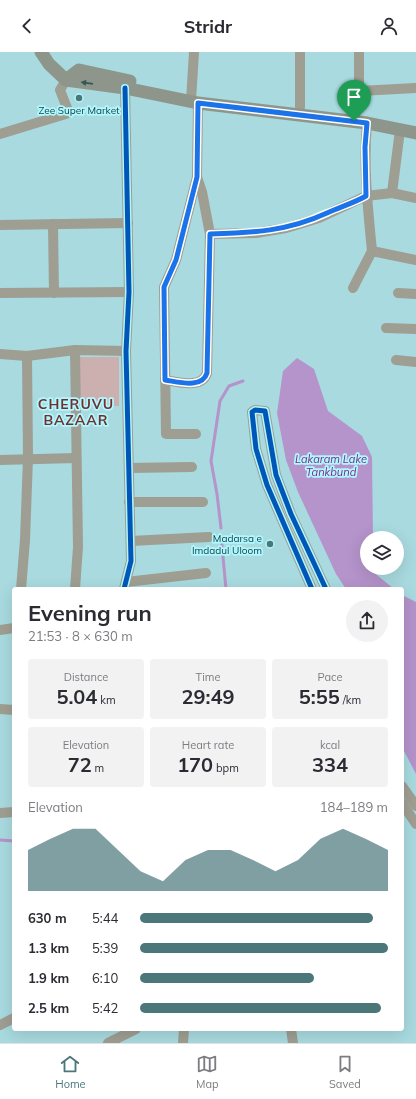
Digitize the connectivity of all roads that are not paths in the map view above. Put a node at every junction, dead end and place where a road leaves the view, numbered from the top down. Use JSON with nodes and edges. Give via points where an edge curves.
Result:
{"nodes":[{"id":1,"x":42,"y":52,"type":"edge"},
{"id":2,"x":194,"y":52,"type":"edge"},
{"id":3,"x":300,"y":52,"type":"edge"},
{"id":4,"x":359,"y":52,"type":"edge"},
{"id":5,"x":66,"y":80,"type":"junction"},
{"id":6,"x":125,"y":88,"type":"junction"},
{"id":7,"x":416,"y":88,"type":"edge"},
{"id":8,"x":359,"y":91,"type":"junction"},
{"id":9,"x":194,"y":100,"type":"junction"},
{"id":10,"x":300,"y":107,"type":"junction"},
{"id":11,"x":355,"y":118,"type":"junction"},
{"id":12,"x":367,"y":123,"type":"junction"},
{"id":13,"x":416,"y":124,"type":"edge"},
{"id":14,"x":400,"y":130,"type":"junction"},
{"id":15,"x":416,"y":133,"type":"edge"},
{"id":16,"x":0,"y":134,"type":"edge"},
{"id":17,"x":197,"y":177,"type":"junction"},
{"id":18,"x":392,"y":193,"type":"junction"},
{"id":19,"x":366,"y":196,"type":"junction"},
{"id":20,"x":416,"y":198,"type":"edge"},
{"id":21,"x":128,"y":223,"type":"junction"},
{"id":22,"x":53,"y":224,"type":"junction"},
{"id":23,"x":0,"y":225,"type":"edge"},
{"id":24,"x":210,"y":234,"type":"junction"},
{"id":25,"x":372,"y":251,"type":"junction"},
{"id":26,"x":416,"y":260,"type":"edge"},
{"id":27,"x":354,"y":288,"type":"dead end"},
{"id":28,"x":129,"y":292,"type":"junction"},
{"id":29,"x":54,"y":293,"type":"junction"},
{"id":30,"x":398,"y":293,"type":"dead end"},
{"id":31,"x":0,"y":294,"type":"edge"},
{"id":32,"x":416,"y":294,"type":"edge"},
{"id":33,"x":386,"y":328,"type":"dead end"},
{"id":34,"x":416,"y":329,"type":"edge"},
{"id":35,"x":75,"y":350,"type":"junction"},
{"id":36,"x":126,"y":350,"type":"junction"},
{"id":37,"x":0,"y":354,"type":"edge"},
{"id":38,"x":27,"y":356,"type":"junction"},
{"id":39,"x":396,"y":360,"type":"dead end"},
{"id":40,"x":416,"y":362,"type":"edge"},
{"id":41,"x":165,"y":380,"type":"junction"},
{"id":42,"x":196,"y":434,"type":"dead end"},
{"id":43,"x":28,"y":458,"type":"junction"},
{"id":44,"x":76,"y":458,"type":"junction"},
{"id":45,"x":0,"y":460,"type":"edge"},
{"id":46,"x":192,"y":467,"type":"dead end"},
{"id":47,"x":129,"y":468,"type":"junction"},
{"id":48,"x":129,"y":502,"type":"junction"},
{"id":49,"x":203,"y":502,"type":"dead end"},
{"id":50,"x":209,"y":537,"type":"dead end"},
{"id":51,"x":131,"y":542,"type":"junction"},
{"id":52,"x":206,"y":573,"type":"dead end"},
{"id":53,"x":125,"y":586,"type":"edge"},
{"id":54,"x":21,"y":587,"type":"edge"},
{"id":55,"x":75,"y":587,"type":"edge"},
{"id":56,"x":311,"y":587,"type":"edge"},
{"id":57,"x":325,"y":587,"type":"edge"},
{"id":58,"x":12,"y":628,"type":"edge"},
{"id":59,"x":0,"y":630,"type":"edge"},
{"id":60,"x":0,"y":709,"type":"edge"},
{"id":61,"x":12,"y":710,"type":"edge"},
{"id":62,"x":404,"y":789,"type":"edge"},
{"id":63,"x":404,"y":806,"type":"edge"},
{"id":64,"x":416,"y":806,"type":"edge"},
{"id":65,"x":12,"y":812,"type":"edge"},
{"id":66,"x":0,"y":813,"type":"edge"},
{"id":67,"x":416,"y":824,"type":"edge"},
{"id":68,"x":12,"y":1019,"type":"edge"},
{"id":69,"x":0,"y":1026,"type":"edge"},
{"id":70,"x":132,"y":1031,"type":"edge"},
{"id":71,"x":184,"y":1031,"type":"edge"},
{"id":72,"x":291,"y":1031,"type":"edge"},
{"id":73,"x":108,"y":1043,"type":"edge"},
{"id":74,"x":183,"y":1043,"type":"edge"},
{"id":75,"x":293,"y":1043,"type":"edge"}],
"edges":[{"from":1,"to":5,"type":"main road","via":[[49,64]]},
{"from":2,"to":9,"type":"street"},
{"from":3,"to":10,"type":"street"},
{"from":4,"to":8,"type":"street"},
{"from":6,"to":5,"type":"main road","one_way":true},
{"from":5,"to":9,"type":"main road","via":[[79,70]]},
{"from":5,"to":16,"type":"street","via":[[60,90],[69,113]]},
{"from":6,"to":9,"type":"main road"},
{"from":6,"to":21,"type":"street"},
{"from":7,"to":8,"type":"street"},
{"from":8,"to":11,"type":"street"},
{"from":9,"to":10,"type":"main road"},
{"from":9,"to":11,"type":"main road"},
{"from":9,"to":17,"type":"street"},
{"from":10,"to":11,"type":"main road"},
{"from":11,"to":12,"type":"main road"},
{"from":11,"to":13,"type":"main road"},
{"from":12,"to":14,"type":"main road"},
{"from":12,"to":19,"type":"street"},
{"from":14,"to":15,"type":"main road"},
{"from":14,"to":18,"type":"street"},
{"from":17,"to":24,"type":"street"},
{"from":17,"to":41,"type":"street","via":[[176,260],[164,287]]},
{"from":18,"to":19,"type":"street"},
{"from":18,"to":20,"type":"street"},
{"from":19,"to":24,"type":"street","via":[[319,218],[286,228],[256,233]]},
{"from":19,"to":25,"type":"street"},
{"from":21,"to":22,"type":"street"},
{"from":21,"to":28,"type":"street"},
{"from":22,"to":23,"type":"street"},
{"from":22,"to":29,"type":"street"},
{"from":24,"to":41,"type":"street","via":[[206,378],[198,383]]},
{"from":25,"to":26,"type":"street"},
{"from":25,"to":27,"type":"street"},
{"from":28,"to":29,"type":"street"},
{"from":28,"to":36,"type":"street"},
{"from":29,"to":31,"type":"street"},
{"from":30,"to":32,"type":"street"},
{"from":33,"to":34,"type":"street"},
{"from":35,"to":36,"type":"street"},
{"from":35,"to":38,"type":"street"},
{"from":35,"to":44,"type":"street"},
{"from":36,"to":47,"type":"street"},
{"from":37,"to":38,"type":"street"},
{"from":38,"to":43,"type":"street"},
{"from":39,"to":40,"type":"street"},
{"from":41,"to":42,"type":"street","via":[[166,434]]},
{"from":43,"to":44,"type":"street"},
{"from":43,"to":45,"type":"street"},
{"from":43,"to":54,"type":"street"},
{"from":44,"to":55,"type":"street","via":[[78,547]]},
{"from":46,"to":47,"type":"street"},
{"from":47,"to":48,"type":"street"},
{"from":48,"to":49,"type":"street"},
{"from":48,"to":51,"type":"street"},
{"from":50,"to":51,"type":"street"},
{"from":51,"to":53,"type":"street","via":[[131,561]]},
{"from":52,"to":53,"type":"street"},
{"from":56,"to":57,"type":"street","via":[[267,485],[256,449],[252,412],[255,410],[265,411],[276,475]]},
{"from":58,"to":59,"type":"street"},
{"from":60,"to":61,"type":"street"},
{"from":62,"to":64,"type":"street"},
{"from":63,"to":67,"type":"street"},
{"from":65,"to":66,"type":"street"},
{"from":68,"to":69,"type":"street"},
{"from":70,"to":73,"type":"street"},
{"from":71,"to":74,"type":"street"},
{"from":72,"to":75,"type":"street"}]}
